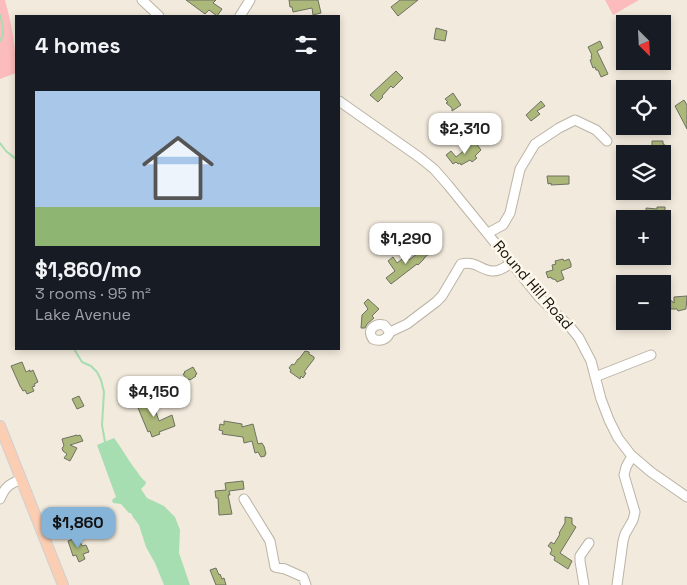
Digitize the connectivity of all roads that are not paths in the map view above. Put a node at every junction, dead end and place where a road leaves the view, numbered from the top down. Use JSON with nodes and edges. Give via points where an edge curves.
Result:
{"nodes":[{"id":1,"x":142,"y":0,"type":"edge"},
{"id":2,"x":250,"y":0,"type":"edge"},
{"id":3,"x":157,"y":15,"type":"edge"},
{"id":4,"x":241,"y":15,"type":"edge"},
{"id":5,"x":340,"y":102,"type":"edge"},
{"id":6,"x":608,"y":141,"type":"dead end"},
{"id":7,"x":488,"y":233,"type":"junction"},
{"id":8,"x":512,"y":263,"type":"junction"},
{"id":9,"x":390,"y":332,"type":"dead end"},
{"id":10,"x":651,"y":356,"type":"dead end"},
{"id":11,"x":595,"y":377,"type":"junction"},
{"id":12,"x":0,"y":426,"type":"edge"},
{"id":13,"x":632,"y":456,"type":"junction"},
{"id":14,"x":21,"y":479,"type":"junction"},
{"id":15,"x":687,"y":497,"type":"edge"},
{"id":16,"x":244,"y":499,"type":"dead end"},
{"id":17,"x":0,"y":500,"type":"edge"},
{"id":18,"x":589,"y":543,"type":"dead end"},
{"id":19,"x":63,"y":585,"type":"edge"},
{"id":20,"x":306,"y":585,"type":"edge"},
{"id":21,"x":584,"y":585,"type":"edge"},
{"id":22,"x":616,"y":585,"type":"edge"}],
"edges":[{"from":1,"to":3,"type":"street"},
{"from":2,"to":4,"type":"street"},
{"from":5,"to":7,"type":"street","name":"Round Hill Road","via":[[434,169]]},
{"from":6,"to":7,"type":"street","via":[[596,130],[574,120],[535,144],[520,169],[510,213],[503,225]]},
{"from":7,"to":8,"type":"street","name":"Round Hill Road"},
{"from":8,"to":9,"type":"street","via":[[494,271],[461,264],[436,302],[407,324]]},
{"from":8,"to":11,"type":"street","name":"Round Hill Road","via":[[539,297],[579,338]]},
{"from":10,"to":11,"type":"street"},
{"from":11,"to":13,"type":"street","name":"Round Hill Road","via":[[609,420]]},
{"from":12,"to":14,"type":"main road"},
{"from":13,"to":15,"type":"street","name":"Round Hill Road"},
{"from":13,"to":22,"type":"street","via":[[624,475],[635,512],[623,542]]},
{"from":14,"to":17,"type":"street","via":[[8,486]]},
{"from":14,"to":19,"type":"main road"},
{"from":16,"to":20,"type":"street","via":[[270,541],[274,567],[303,577]]},
{"from":18,"to":21,"type":"street","via":[[580,556]]}]}
